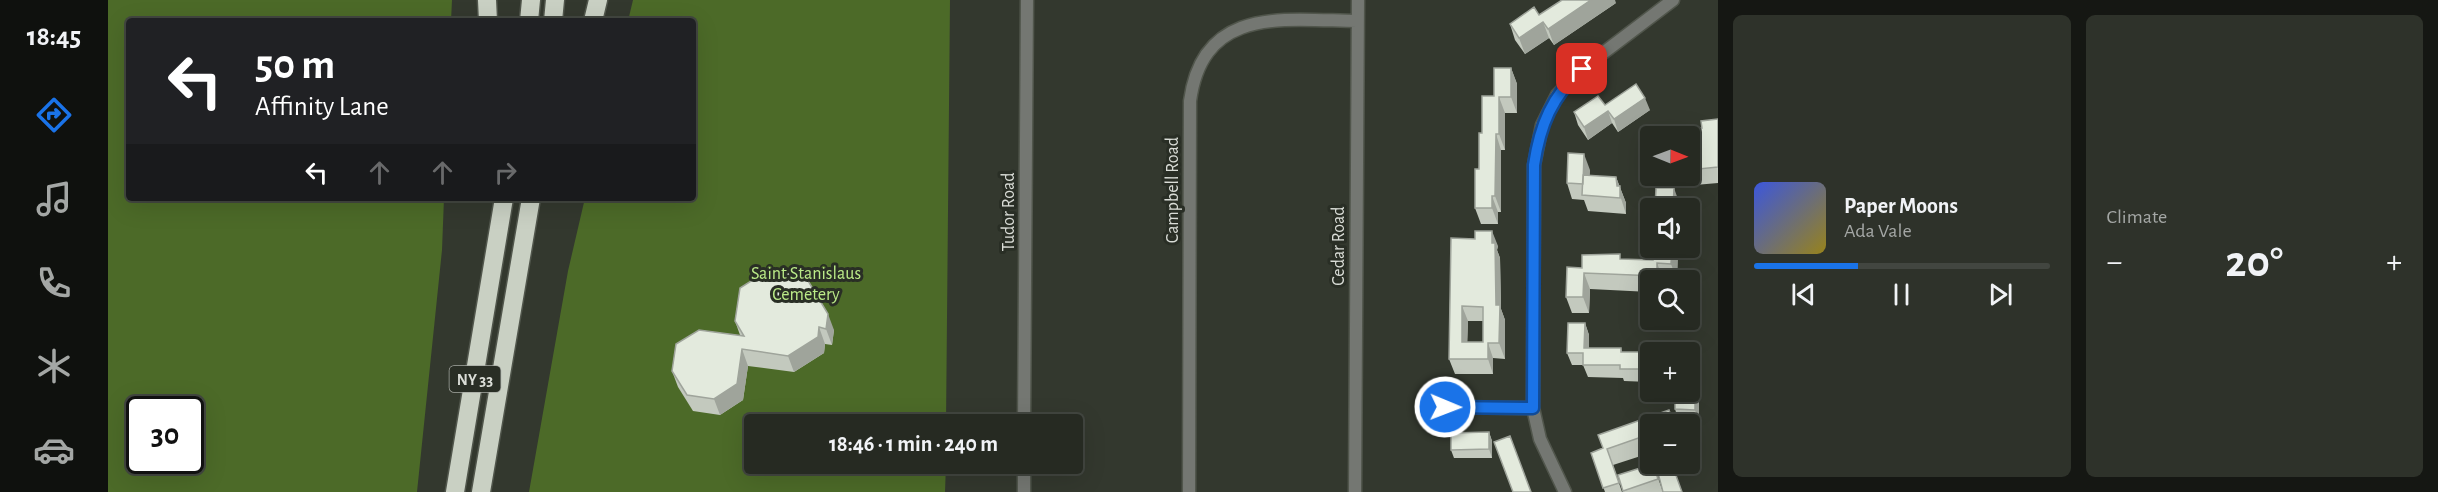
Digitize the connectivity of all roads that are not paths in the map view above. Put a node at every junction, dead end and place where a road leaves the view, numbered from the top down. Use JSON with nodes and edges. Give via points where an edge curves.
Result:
{"nodes":[{"id":1,"x":488,"y":0,"type":"edge"},
{"id":2,"x":531,"y":0,"type":"edge"},
{"id":3,"x":555,"y":0,"type":"edge"},
{"id":4,"x":598,"y":0,"type":"edge"},
{"id":5,"x":1027,"y":0,"type":"edge"},
{"id":6,"x":1358,"y":0,"type":"edge"},
{"id":7,"x":1669,"y":1,"type":"edge"},
{"id":8,"x":488,"y":18,"type":"edge"},
{"id":9,"x":529,"y":18,"type":"edge"},
{"id":10,"x":554,"y":18,"type":"edge"},
{"id":11,"x":594,"y":18,"type":"edge"},
{"id":12,"x":1358,"y":21,"type":"junction"},
{"id":13,"x":493,"y":201,"type":"edge"},
{"id":14,"x":504,"y":201,"type":"edge"},
{"id":15,"x":530,"y":201,"type":"edge"},
{"id":16,"x":538,"y":201,"type":"edge"},
{"id":17,"x":522,"y":249,"type":"junction"},
{"id":18,"x":493,"y":266,"type":"junction"},
{"id":19,"x":1445,"y":407,"type":"dead end"},
{"id":20,"x":1533,"y":408,"type":"junction"},
{"id":21,"x":1024,"y":414,"type":"edge"},
{"id":22,"x":1024,"y":474,"type":"edge"},
{"id":23,"x":455,"y":492,"type":"edge"},
{"id":24,"x":481,"y":492,"type":"edge"},
{"id":25,"x":1024,"y":492,"type":"edge"},
{"id":26,"x":1189,"y":492,"type":"edge"},
{"id":27,"x":1355,"y":492,"type":"edge"},
{"id":28,"x":1565,"y":492,"type":"edge"}],
"edges":[{"from":1,"to":8,"type":"highway"},
{"from":2,"to":9,"type":"highway"},
{"from":3,"to":10,"type":"highway"},
{"from":4,"to":11,"type":"highway"},
{"from":5,"to":21,"type":"street","name":"Tudor Road"},
{"from":6,"to":12,"type":"street","name":"Cedar Road"},
{"from":7,"to":20,"type":"street","via":[[1569,81],[1542,125],[1534,165]]},
{"from":12,"to":26,"type":"street","name":"Campbell Road","via":[[1251,23],[1218,42],[1196,72],[1191,101]]},
{"from":12,"to":27,"type":"street","name":"Cedar Road"},
{"from":13,"to":18,"type":"highway"},
{"from":14,"to":18,"type":"highway","number":"NY 33"},
{"from":15,"to":17,"type":"highway","number":"NY 33"},
{"from":16,"to":17,"type":"highway"},
{"from":17,"to":24,"type":"highway","number":"NY 33"},
{"from":18,"to":23,"type":"highway","number":"NY 33"},
{"from":19,"to":20,"type":"street"},
{"from":20,"to":28,"type":"street","via":[[1540,439]]},
{"from":22,"to":25,"type":"street"}]}
